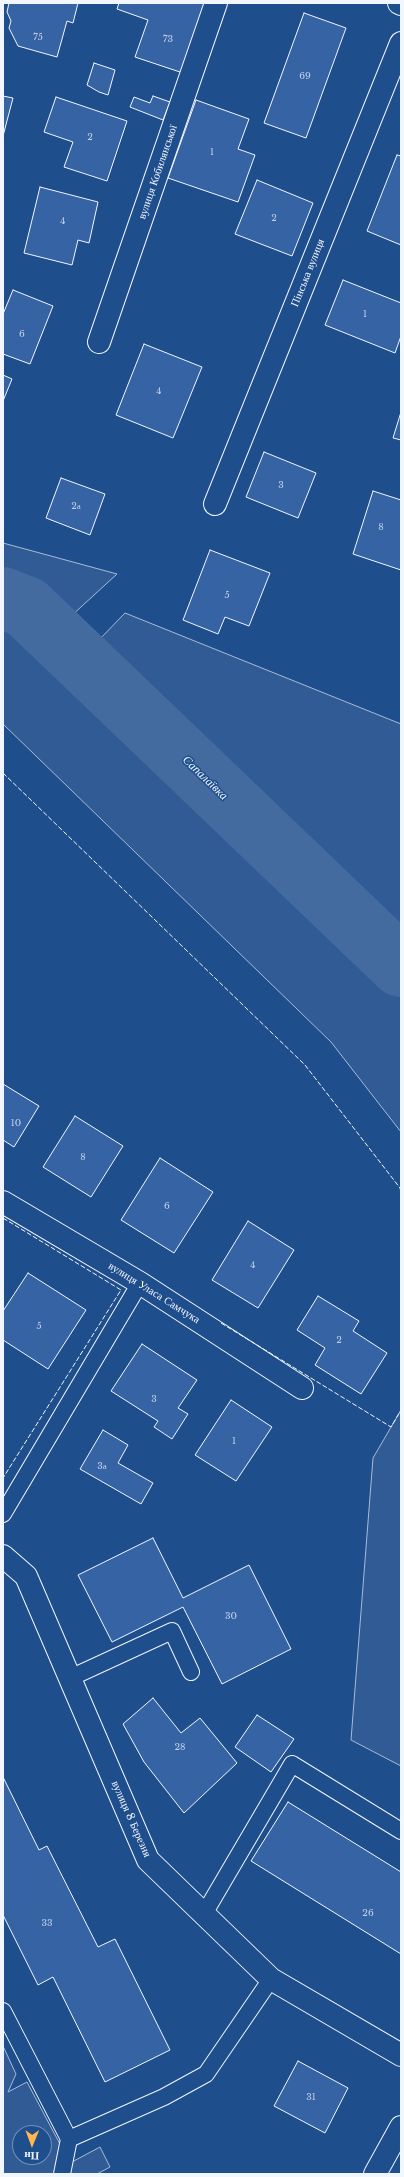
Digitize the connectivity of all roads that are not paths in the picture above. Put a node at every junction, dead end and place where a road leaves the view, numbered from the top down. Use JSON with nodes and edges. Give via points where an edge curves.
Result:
{"nodes":[{"id":1,"x":216,"y":3,"type":"edge"},
{"id":2,"x":401,"y":43,"type":"edge"},
{"id":3,"x":99,"y":342,"type":"dead end"},
{"id":4,"x":215,"y":504,"type":"dead end"},
{"id":5,"x":3,"y":1202,"type":"edge"},
{"id":6,"x":140,"y":1284,"type":"junction"},
{"id":7,"x":302,"y":1388,"type":"dead end"},
{"id":8,"x":3,"y":1514,"type":"edge"},
{"id":9,"x":3,"y":1556,"type":"edge"},
{"id":10,"x":191,"y":1672,"type":"dead end"},
{"id":11,"x":70,"y":1678,"type":"junction"},
{"id":12,"x":401,"y":1831,"type":"edge"},
{"id":13,"x":204,"y":1914,"type":"junction"},
{"id":14,"x":271,"y":1979,"type":"junction"},
{"id":15,"x":3,"y":2011,"type":"edge"},
{"id":16,"x":401,"y":2055,"type":"edge"},
{"id":17,"x":401,"y":2127,"type":"edge"},
{"id":18,"x":69,"y":2139,"type":"junction"},
{"id":19,"x":62,"y":2174,"type":"edge"},
{"id":20,"x":375,"y":2174,"type":"edge"}],
"edges":[{"from":1,"to":3,"type":"street","name":"вулиця Кобилянської"},
{"from":2,"to":4,"type":"street","name":"Пінська вулиця"},
{"from":5,"to":6,"type":"street","name":"вулиця Уласа Самчука"},
{"from":6,"to":7,"type":"street","name":"вулиця Уласа Самчука"},
{"from":6,"to":8,"type":"lane"},
{"from":9,"to":11,"type":"street","name":"вулиця 8 Березня","via":[[26,1576]]},
{"from":10,"to":11,"type":"lane","via":[[172,1631]]},
{"from":11,"to":13,"type":"street","name":"вулиця 8 Березня","via":[[148,1860]]},
{"from":12,"to":13,"type":"lane","via":[[292,1764]]},
{"from":13,"to":14,"type":"street","name":"вулиця 8 Березня"},
{"from":14,"to":16,"type":"street","name":"вулиця 8 Березня"},
{"from":14,"to":18,"type":"lane","via":[[206,2074],[164,2097]]},
{"from":15,"to":18,"type":"lane"},
{"from":17,"to":20,"type":"street"},
{"from":18,"to":19,"type":"lane"}]}
